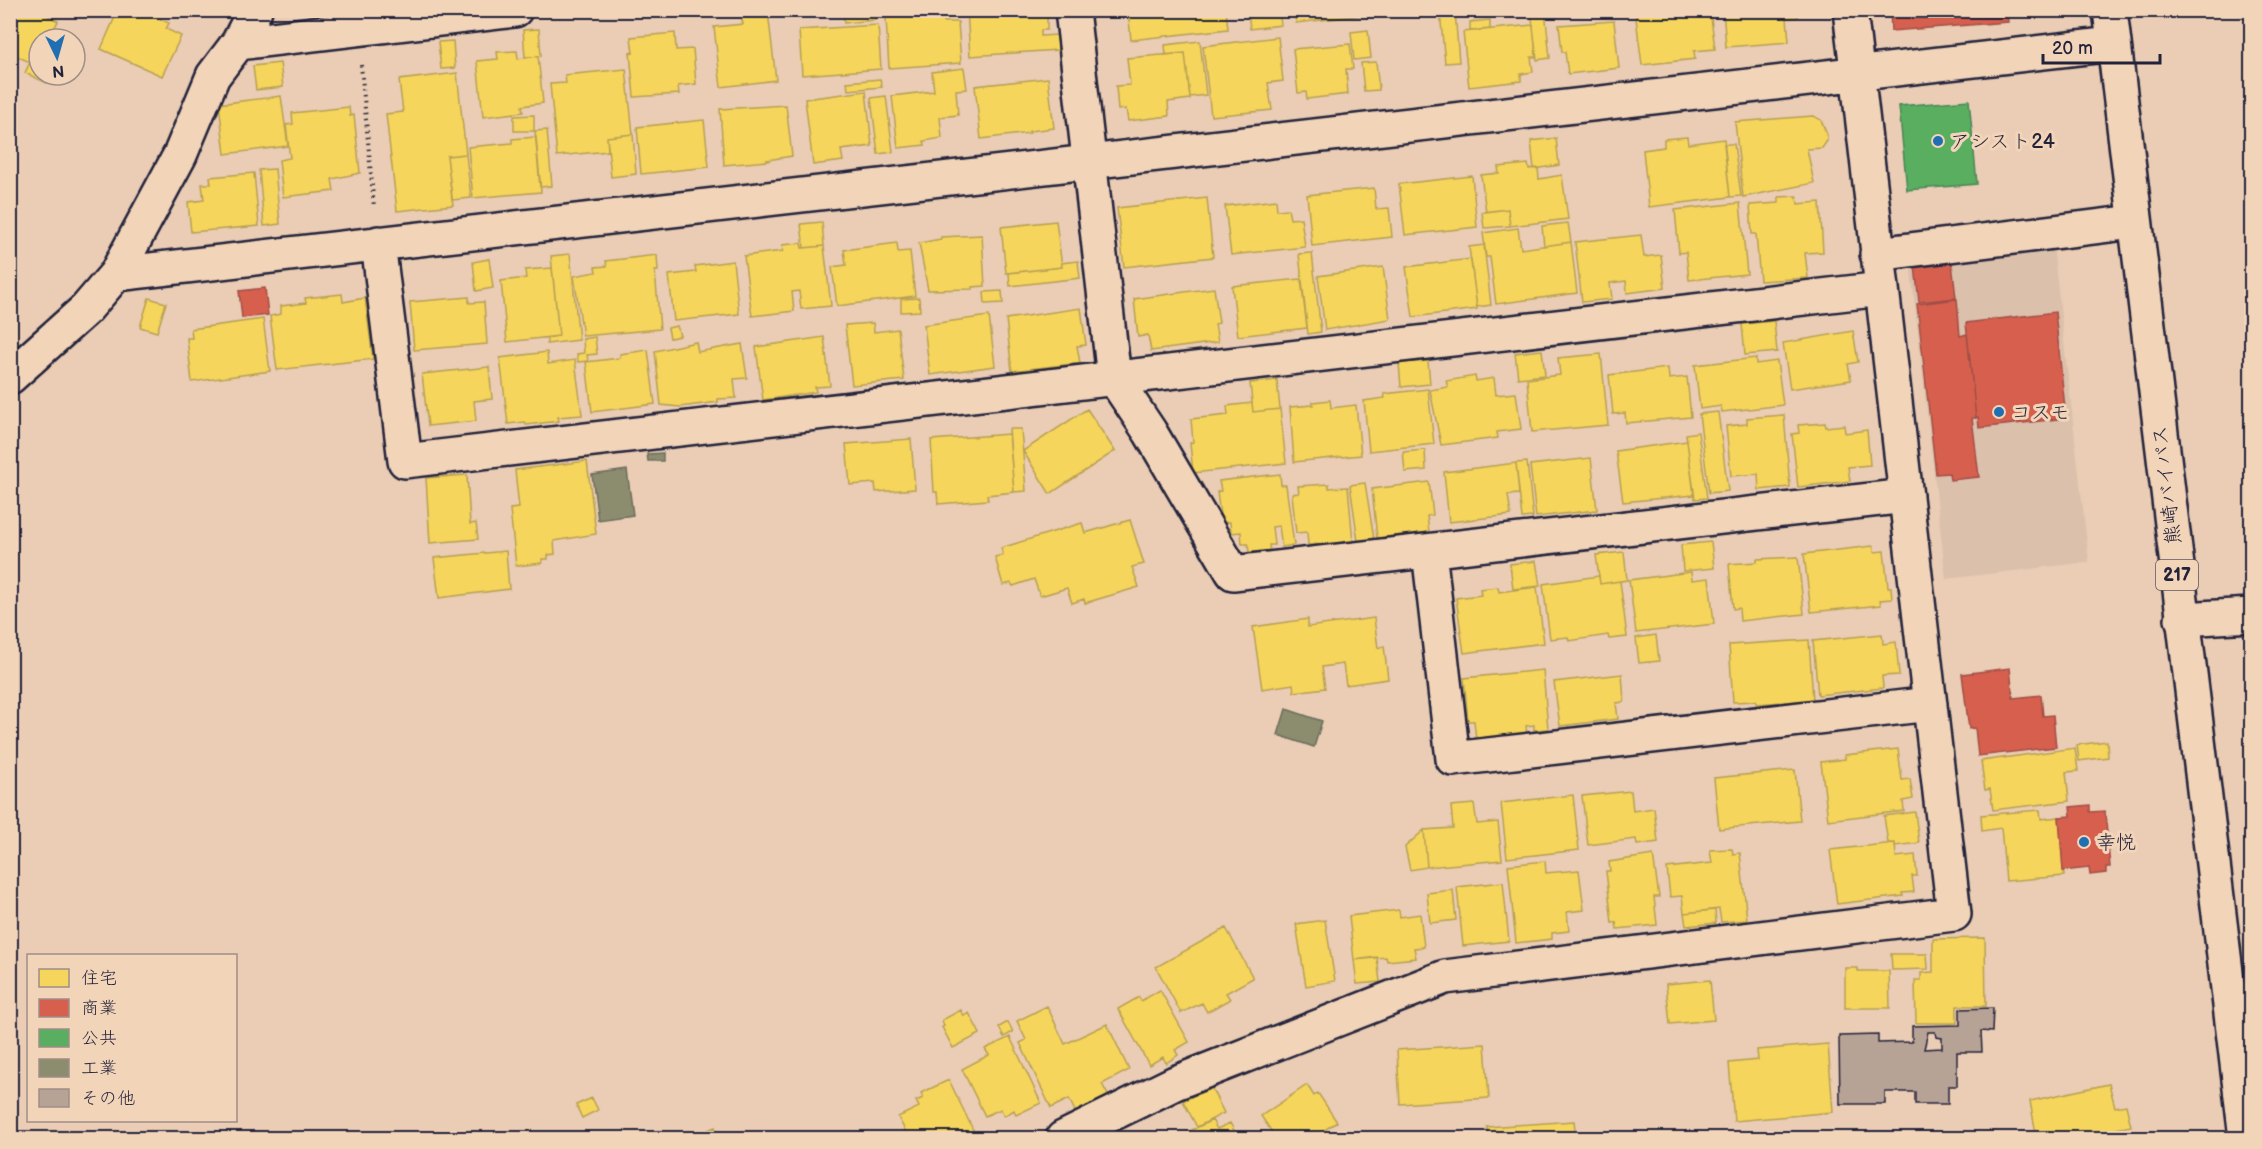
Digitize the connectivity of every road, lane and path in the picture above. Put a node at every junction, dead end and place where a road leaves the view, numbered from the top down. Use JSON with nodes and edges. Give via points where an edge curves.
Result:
{"nodes":[{"id":1,"x":255,"y":10,"type":"edge"},
{"id":2,"x":1072,"y":10,"type":"edge"},
{"id":3,"x":1850,"y":10,"type":"edge"},
{"id":4,"x":2110,"y":10,"type":"edge"},
{"id":5,"x":498,"y":12,"type":"edge"},
{"id":6,"x":358,"y":29,"type":"junction"},
{"id":7,"x":238,"y":43,"type":"junction"},
{"id":8,"x":2113,"y":44,"type":"junction"},
{"id":9,"x":1857,"y":73,"type":"junction"},
{"id":10,"x":1089,"y":162,"type":"junction"},
{"id":11,"x":2134,"y":222,"type":"junction"},
{"id":12,"x":378,"y":243,"type":"junction"},
{"id":13,"x":1878,"y":254,"type":"junction"},
{"id":14,"x":116,"y":274,"type":"junction"},
{"id":15,"x":1882,"y":289,"type":"junction"},
{"id":16,"x":10,"y":377,"type":"edge"},
{"id":17,"x":1114,"y":378,"type":"junction"},
{"id":18,"x":1906,"y":496,"type":"junction"},
{"id":19,"x":1429,"y":551,"type":"junction"},
{"id":20,"x":2252,"y":615,"type":"edge"},
{"id":21,"x":2182,"y":619,"type":"junction"},
{"id":22,"x":1930,"y":704,"type":"junction"},
{"id":23,"x":1063,"y":1138,"type":"edge"},
{"id":24,"x":2246,"y":1138,"type":"edge"}],
"edges":[{"from":1,"to":7,"type":"main road"},
{"from":2,"to":10,"type":"main road"},
{"from":3,"to":9,"type":"main road"},
{"from":4,"to":8,"type":"main road","name":"熊崎バイパス","number":"217"},
{"from":5,"to":6,"type":"main road"},
{"from":6,"to":7,"type":"main road"},
{"from":6,"to":12,"type":"path"},
{"from":7,"to":14,"type":"main road","via":[[213,76],[180,154]]},
{"from":8,"to":9,"type":"main road"},
{"from":8,"to":11,"type":"main road","name":"熊崎バイパス","number":"217"},
{"from":9,"to":10,"type":"main road"},
{"from":9,"to":13,"type":"main road"},
{"from":10,"to":12,"type":"main road"},
{"from":10,"to":17,"type":"main road"},
{"from":11,"to":13,"type":"main road"},
{"from":11,"to":21,"type":"main road","name":"熊崎バイパス","number":"217"},
{"from":12,"to":14,"type":"main road"},
{"from":12,"to":17,"type":"main road","via":[[405,461]]},
{"from":13,"to":15,"type":"main road"},
{"from":14,"to":16,"type":"main road","via":[[86,309]]},
{"from":15,"to":17,"type":"main road"},
{"from":15,"to":18,"type":"main road"},
{"from":17,"to":19,"type":"main road","via":[[1233,573]]},
{"from":18,"to":19,"type":"main road"},
{"from":18,"to":22,"type":"main road"},
{"from":19,"to":22,"type":"main road","via":[[1453,759]]},
{"from":20,"to":21,"type":"main road"},
{"from":21,"to":24,"type":"main road","name":"熊崎バイパス","number":"217"},
{"from":22,"to":23,"type":"main road","via":[[1954,914],[1445,977],[1175,1083]]}]}
